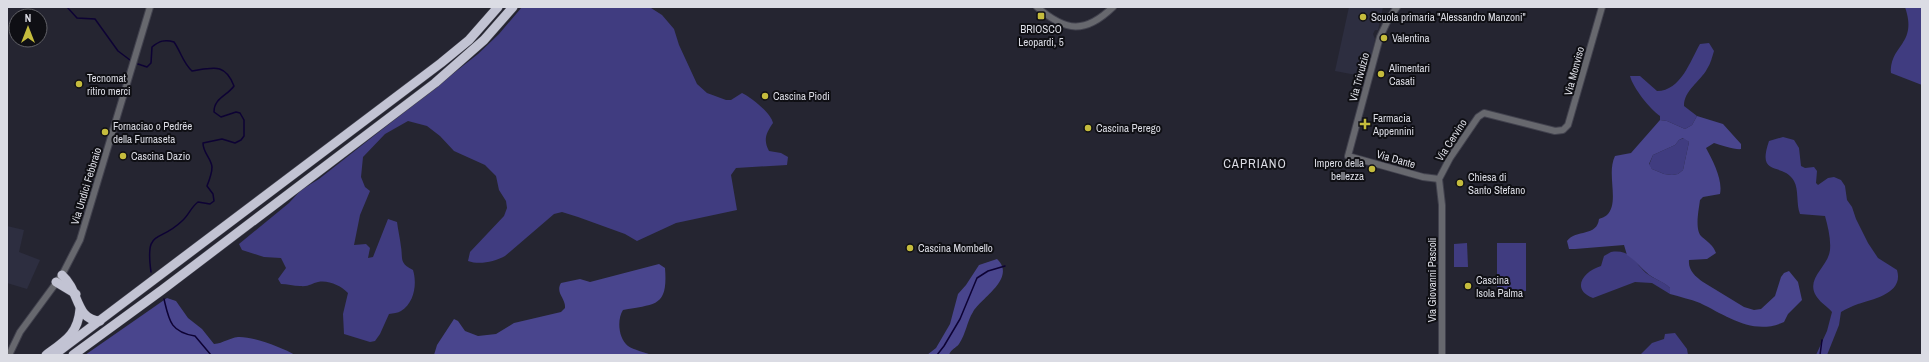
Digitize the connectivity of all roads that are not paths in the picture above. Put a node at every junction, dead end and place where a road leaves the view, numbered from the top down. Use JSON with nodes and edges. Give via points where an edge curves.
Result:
{"nodes":[{"id":1,"x":150,"y":7,"type":"edge"},
{"id":2,"x":498,"y":7,"type":"edge"},
{"id":3,"x":513,"y":7,"type":"edge"},
{"id":4,"x":1037,"y":7,"type":"edge"},
{"id":5,"x":1113,"y":7,"type":"edge"},
{"id":6,"x":1397,"y":7,"type":"edge"},
{"id":7,"x":1602,"y":7,"type":"edge"},
{"id":8,"x":1555,"y":131,"type":"joint"},
{"id":9,"x":1348,"y":156,"type":"joint"},
{"id":10,"x":1439,"y":179,"type":"junction"},
{"id":11,"x":1442,"y":205,"type":"joint"},
{"id":12,"x":59,"y":279,"type":"junction"},
{"id":13,"x":80,"y":309,"type":"junction"},
{"id":14,"x":100,"y":321,"type":"junction"},
{"id":15,"x":9,"y":355,"type":"edge"},
{"id":16,"x":46,"y":355,"type":"edge"},
{"id":17,"x":54,"y":355,"type":"edge"},
{"id":18,"x":72,"y":355,"type":"edge"},
{"id":19,"x":1442,"y":355,"type":"edge"}],
"edges":[{"from":1,"to":12,"type":"street","name":"Via Undici Febbraio","via":[[91,210],[80,240]]},
{"from":2,"to":14,"type":"highway","via":[[469,40],[440,63]]},
{"from":3,"to":18,"type":"highway","via":[[484,40],[435,83]]},
{"from":4,"to":5,"type":"street","via":[[1052,18],[1074,27],[1094,23]]},
{"from":6,"to":9,"type":"street","name":"Via Trivulzio","via":[[1380,37]]},
{"from":7,"to":8,"type":"street","name":"Via Monviso","via":[[1572,118],[1563,130]]},
{"from":8,"to":10,"type":"street","name":"Via Cervino","via":[[1484,113],[1478,117],[1450,158]]},
{"from":9,"to":10,"type":"street","name":"Via Dante"},
{"from":10,"to":11,"type":"street","name":"Via Cervino"},
{"from":11,"to":19,"type":"street","name":"Via Giovanni Pascoli"},
{"from":12,"to":13,"type":"highway","via":[[76,294]]},
{"from":12,"to":15,"type":"street","name":"Via Undici Febbraio","via":[[20,332]]},
{"from":13,"to":14,"type":"highway","via":[[89,319]]},
{"from":13,"to":16,"type":"highway","via":[[78,323],[72,334]]},
{"from":14,"to":17,"type":"highway"}]}
